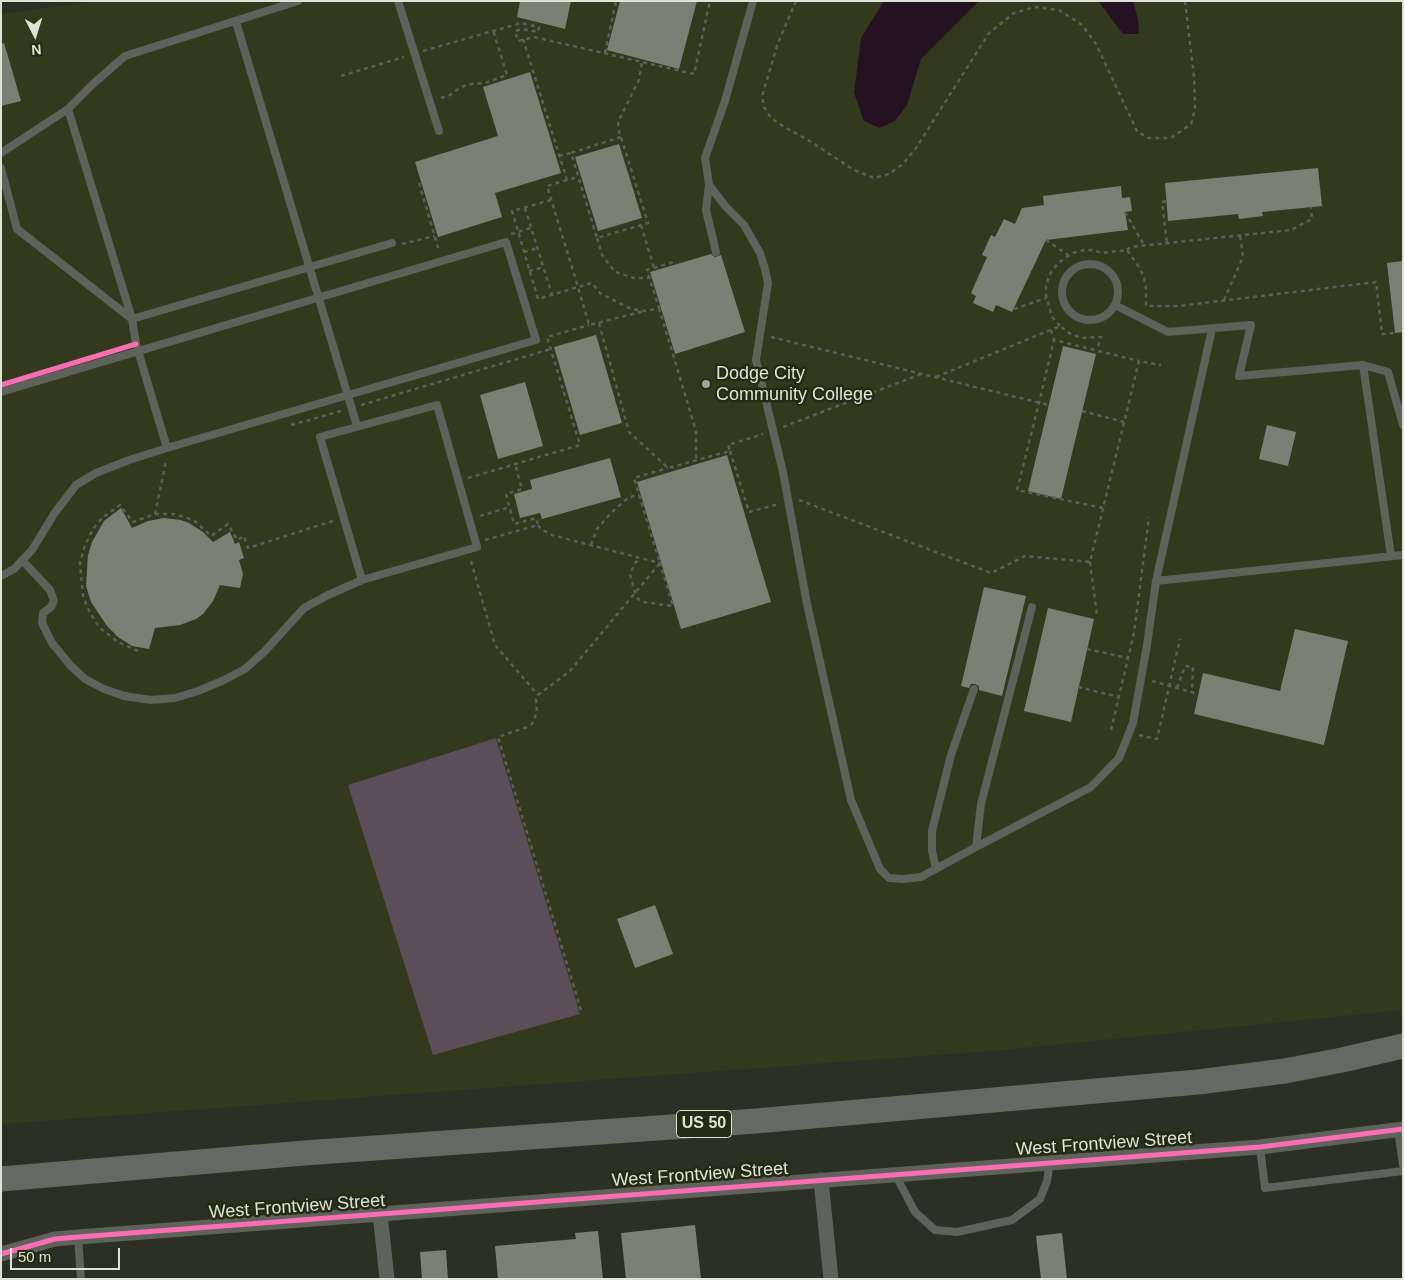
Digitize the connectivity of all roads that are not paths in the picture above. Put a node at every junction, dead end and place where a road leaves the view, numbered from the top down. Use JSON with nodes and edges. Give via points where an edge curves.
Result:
{"nodes":[{"id":1,"x":298,"y":1,"type":"edge"},
{"id":2,"x":398,"y":1,"type":"edge"},
{"id":3,"x":753,"y":1,"type":"edge"},
{"id":4,"x":236,"y":22,"type":"junction"},
{"id":5,"x":68,"y":109,"type":"junction"},
{"id":6,"x":439,"y":131,"type":"dead end"},
{"id":7,"x":1,"y":153,"type":"edge"},
{"id":8,"x":1,"y":168,"type":"edge"},
{"id":9,"x":708,"y":185,"type":"junction"},
{"id":10,"x":392,"y":243,"type":"road end"},
{"id":11,"x":716,"y":252,"type":"dead end"},
{"id":12,"x":310,"y":267,"type":"junction"},
{"id":13,"x":319,"y":297,"type":"junction"},
{"id":14,"x":1115,"y":305,"type":"junction"},
{"id":15,"x":132,"y":319,"type":"junction"},
{"id":16,"x":1212,"y":329,"type":"junction"},
{"id":17,"x":138,"y":351,"type":"junction"},
{"id":18,"x":1363,"y":365,"type":"junction"},
{"id":19,"x":1,"y":392,"type":"edge"},
{"id":20,"x":348,"y":395,"type":"junction"},
{"id":21,"x":1403,"y":425,"type":"edge"},
{"id":22,"x":357,"y":426,"type":"junction"},
{"id":23,"x":167,"y":448,"type":"junction"},
{"id":24,"x":1403,"y":555,"type":"edge"},
{"id":25,"x":1391,"y":556,"type":"junction"},
{"id":26,"x":22,"y":560,"type":"junction"},
{"id":27,"x":1,"y":576,"type":"edge"},
{"id":28,"x":362,"y":580,"type":"junction"},
{"id":29,"x":1156,"y":581,"type":"junction"},
{"id":30,"x":1032,"y":608,"type":"dead end"},
{"id":31,"x":974,"y":689,"type":"dead end"},
{"id":32,"x":976,"y":847,"type":"junction"},
{"id":33,"x":936,"y":868,"type":"junction"},
{"id":34,"x":1403,"y":1046,"type":"edge"},
{"id":35,"x":1401,"y":1129,"type":"edge"},
{"id":36,"x":1260,"y":1147,"type":"junction"},
{"id":37,"x":1050,"y":1162,"type":"junction"},
{"id":38,"x":1403,"y":1165,"type":"edge"},
{"id":39,"x":1403,"y":1171,"type":"edge"},
{"id":40,"x":895,"y":1174,"type":"junction"},
{"id":41,"x":1,"y":1179,"type":"edge"},
{"id":42,"x":821,"y":1180,"type":"junction"},
{"id":43,"x":380,"y":1214,"type":"junction"},
{"id":44,"x":78,"y":1237,"type":"junction"},
{"id":45,"x":1,"y":1254,"type":"edge"},
{"id":46,"x":81,"y":1279,"type":"edge"},
{"id":47,"x":387,"y":1279,"type":"edge"},
{"id":48,"x":831,"y":1279,"type":"edge"}],
"edges":[{"from":1,"to":4,"type":"lane"},
{"from":2,"to":6,"type":"lane"},
{"from":3,"to":9,"type":"lane","via":[[705,158]]},
{"from":4,"to":5,"type":"lane","via":[[125,56]]},
{"from":4,"to":12,"type":"lane"},
{"from":5,"to":7,"type":"lane"},
{"from":5,"to":15,"type":"lane"},
{"from":8,"to":15,"type":"lane","via":[[17,229]]},
{"from":9,"to":11,"type":"lane","via":[[706,210]]},
{"from":9,"to":33,"type":"lane","via":[[744,225],[760,253],[768,283],[756,360],[851,800],[880,869],[889,878],[921,877]]},
{"from":10,"to":12,"type":"lane"},
{"from":12,"to":13,"type":"lane"},
{"from":12,"to":15,"type":"lane"},
{"from":13,"to":17,"type":"lane"},
{"from":13,"to":20,"type":"lane"},
{"from":13,"to":20,"type":"lane","via":[[506,242],[536,340]]},
{"from":14,"to":14,"type":"lane","via":[[1118,286],[1108,270],[1090,264],[1081,265],[1066,276],[1062,294],[1074,316],[1083,320],[1101,318]]},
{"from":14,"to":16,"type":"lane","via":[[1168,332]]},
{"from":15,"to":17,"type":"lane"},
{"from":16,"to":18,"type":"lane","via":[[1252,325],[1239,376]]},
{"from":16,"to":29,"type":"lane"},
{"from":17,"to":19,"type":"lane"},
{"from":17,"to":23,"type":"lane"},
{"from":18,"to":21,"type":"lane","via":[[1388,372]]},
{"from":18,"to":25,"type":"lane"},
{"from":20,"to":22,"type":"lane"},
{"from":20,"to":23,"type":"lane"},
{"from":22,"to":28,"type":"lane","via":[[320,437]]},
{"from":22,"to":28,"type":"lane","via":[[437,405],[477,547]]},
{"from":23,"to":26,"type":"lane","via":[[96,473],[76,485]]},
{"from":24,"to":25,"type":"lane"},
{"from":25,"to":29,"type":"lane"},
{"from":26,"to":27,"type":"lane"},
{"from":26,"to":28,"type":"lane","via":[[50,590],[54,601],[43,613],[42,623],[52,643],[70,666],[84,679],[104,689],[151,700],[175,698],[198,691],[245,669],[304,608]]},
{"from":29,"to":32,"type":"lane","via":[[1133,723],[1118,758],[1090,786]]},
{"from":30,"to":32,"type":"lane","via":[[982,804]]},
{"from":31,"to":33,"type":"lane","via":[[951,755],[932,831]]},
{"from":32,"to":33,"type":"lane"},
{"from":34,"to":41,"type":"highway","number":"US 50","via":[[1285,1071],[1198,1082]]},
{"from":35,"to":36,"type":"street","name":"West Frontview Street"},
{"from":35,"to":38,"type":"lane"},
{"from":36,"to":37,"type":"street","name":"West Frontview Street"},
{"from":36,"to":39,"type":"lane","via":[[1265,1188]]},
{"from":37,"to":40,"type":"street","name":"West Frontview Street"},
{"from":37,"to":40,"type":"lane","via":[[1040,1199],[1012,1220],[957,1232],[935,1230],[915,1212]]},
{"from":40,"to":42,"type":"street","name":"West Frontview Street"},
{"from":42,"to":43,"type":"street","name":"West Frontview Street"},
{"from":42,"to":48,"type":"street"},
{"from":43,"to":44,"type":"street","name":"West Frontview Street"},
{"from":43,"to":47,"type":"street"},
{"from":44,"to":45,"type":"street","name":"West Frontview Street","via":[[55,1239]]},
{"from":44,"to":46,"type":"lane"}]}
